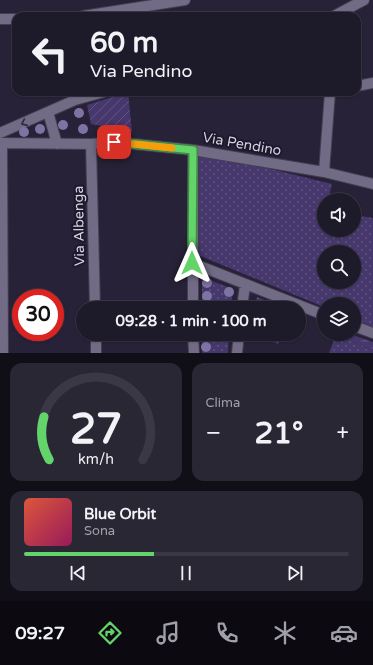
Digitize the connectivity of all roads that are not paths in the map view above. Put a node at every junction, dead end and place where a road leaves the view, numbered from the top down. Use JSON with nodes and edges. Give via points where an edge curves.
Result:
{"nodes":[{"id":1,"x":185,"y":0,"type":"edge"},
{"id":2,"x":364,"y":0,"type":"edge"},
{"id":3,"x":349,"y":4,"type":"edge"},
{"id":4,"x":108,"y":12,"type":"edge"},
{"id":5,"x":339,"y":12,"type":"edge"},
{"id":6,"x":0,"y":19,"type":"edge"},
{"id":7,"x":12,"y":19,"type":"edge"},
{"id":8,"x":373,"y":83,"type":"edge"},
{"id":9,"x":361,"y":85,"type":"edge"},
{"id":10,"x":75,"y":96,"type":"edge"},
{"id":11,"x":330,"y":96,"type":"edge"},
{"id":12,"x":48,"y":112,"type":"junction"},
{"id":13,"x":1,"y":140,"type":"edge"},
{"id":14,"x":57,"y":144,"type":"junction"},
{"id":15,"x":92,"y":144,"type":"junction"},
{"id":16,"x":193,"y":150,"type":"junction"},
{"id":17,"x":324,"y":172,"type":"junction"},
{"id":18,"x":373,"y":184,"type":"edge"},
{"id":19,"x":192,"y":263,"type":"junction"},
{"id":20,"x":245,"y":284,"type":"junction"},
{"id":21,"x":95,"y":301,"type":"edge"},
{"id":22,"x":193,"y":301,"type":"edge"},
{"id":23,"x":243,"y":301,"type":"edge"},
{"id":24,"x":317,"y":312,"type":"edge"},
{"id":25,"x":361,"y":329,"type":"edge"},
{"id":26,"x":373,"y":333,"type":"edge"},
{"id":27,"x":96,"y":341,"type":"edge"},
{"id":28,"x":193,"y":341,"type":"edge"},
{"id":29,"x":238,"y":341,"type":"edge"},
{"id":30,"x":3,"y":353,"type":"edge"},
{"id":31,"x":96,"y":353,"type":"edge"},
{"id":32,"x":194,"y":353,"type":"edge"},
{"id":33,"x":237,"y":353,"type":"edge"}],
"edges":[{"from":1,"to":4,"type":"street"},
{"from":2,"to":3,"type":"street"},
{"from":3,"to":5,"type":"street"},
{"from":6,"to":7,"type":"street"},
{"from":8,"to":9,"type":"street"},
{"from":10,"to":12,"type":"street"},
{"from":11,"to":17,"type":"street"},
{"from":12,"to":13,"type":"street","one_way":true},
{"from":12,"to":14,"type":"street"},
{"from":13,"to":14,"type":"street","name":"Via Pendino"},
{"from":13,"to":30,"type":"street"},
{"from":14,"to":15,"type":"street","name":"Via Pendino"},
{"from":15,"to":16,"type":"street","name":"Via Pendino","via":[[114,142]]},
{"from":15,"to":21,"type":"street","name":"Via Albenga"},
{"from":16,"to":17,"type":"street","name":"Via Pendino"},
{"from":16,"to":19,"type":"street"},
{"from":17,"to":18,"type":"street","name":"Via Pendino"},
{"from":19,"to":20,"type":"street"},
{"from":19,"to":22,"type":"street"},
{"from":20,"to":23,"type":"street"},
{"from":20,"to":24,"type":"street"},
{"from":25,"to":26,"type":"street"},
{"from":27,"to":31,"type":"street"},
{"from":28,"to":32,"type":"street"},
{"from":29,"to":33,"type":"street"}]}
